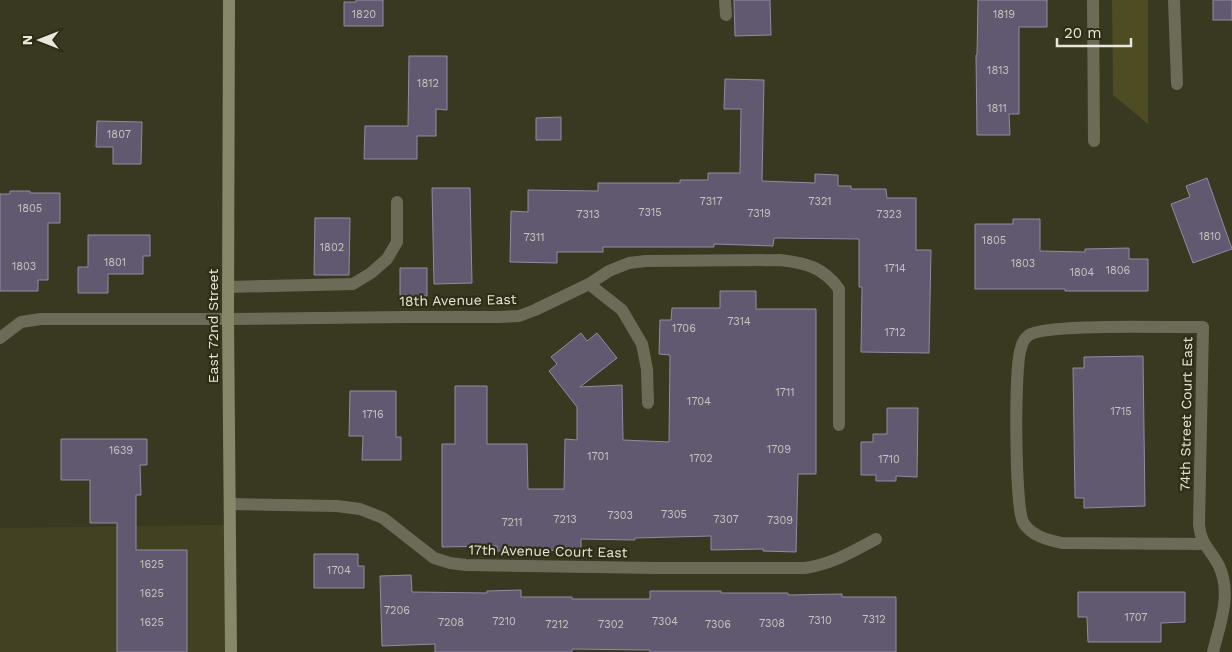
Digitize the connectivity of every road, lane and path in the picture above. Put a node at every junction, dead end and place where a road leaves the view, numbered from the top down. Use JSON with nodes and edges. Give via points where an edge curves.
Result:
{"nodes":[{"id":1,"x":229,"y":0,"type":"edge"},
{"id":2,"x":725,"y":0,"type":"edge"},
{"id":3,"x":1093,"y":0,"type":"edge"},
{"id":4,"x":1174,"y":0,"type":"edge"},
{"id":5,"x":726,"y":15,"type":"dead end"},
{"id":6,"x":1177,"y":84,"type":"dead end"},
{"id":7,"x":1094,"y":141,"type":"dead end"},
{"id":8,"x":397,"y":202,"type":"dead end"},
{"id":9,"x":589,"y":284,"type":"junction"},
{"id":10,"x":228,"y":287,"type":"junction"},
{"id":11,"x":228,"y":319,"type":"junction"},
{"id":12,"x":0,"y":338,"type":"edge"},
{"id":13,"x":648,"y":403,"type":"dead end"},
{"id":14,"x":839,"y":425,"type":"dead end"},
{"id":15,"x":230,"y":504,"type":"junction"},
{"id":16,"x":876,"y":538,"type":"dead end"},
{"id":17,"x":1204,"y":544,"type":"junction"},
{"id":18,"x":231,"y":652,"type":"edge"},
{"id":19,"x":1213,"y":652,"type":"edge"}],
"edges":[{"from":1,"to":10,"type":"main road","name":"East 72nd Street"},
{"from":2,"to":5,"type":"street"},
{"from":3,"to":7,"type":"street"},
{"from":4,"to":6,"type":"street"},
{"from":8,"to":10,"type":"street","via":[[397,242],[387,259],[353,284]]},
{"from":9,"to":11,"type":"street","name":"18th Avenue East","via":[[519,316]]},
{"from":9,"to":13,"type":"street","via":[[622,310],[642,344]]},
{"from":9,"to":14,"type":"street","name":"18th Avenue East","via":[[609,271],[629,263],[646,261],[780,260],[802,262],[823,272],[839,289]]},
{"from":10,"to":11,"type":"main road","name":"East 72nd Street"},
{"from":11,"to":12,"type":"street","name":"18th Avenue East","via":[[41,319],[20,322]]},
{"from":11,"to":15,"type":"main road","name":"East 72nd Street"},
{"from":15,"to":16,"type":"street","name":"17th Avenue Court East","via":[[360,509],[383,518],[434,558],[466,565],[804,568],[828,564]]},
{"from":15,"to":18,"type":"main road","name":"East 72nd Street"},
{"from":17,"to":17,"type":"street","name":"74th Street Court East","via":[[1062,543],[1043,538],[1024,523],[1018,501],[1017,376],[1021,348],[1029,335],[1042,330],[1068,328],[1203,327],[1199,525]]},
{"from":17,"to":19,"type":"street","name":"74th Street Court East","via":[[1218,564],[1225,586],[1224,612]]}]}
